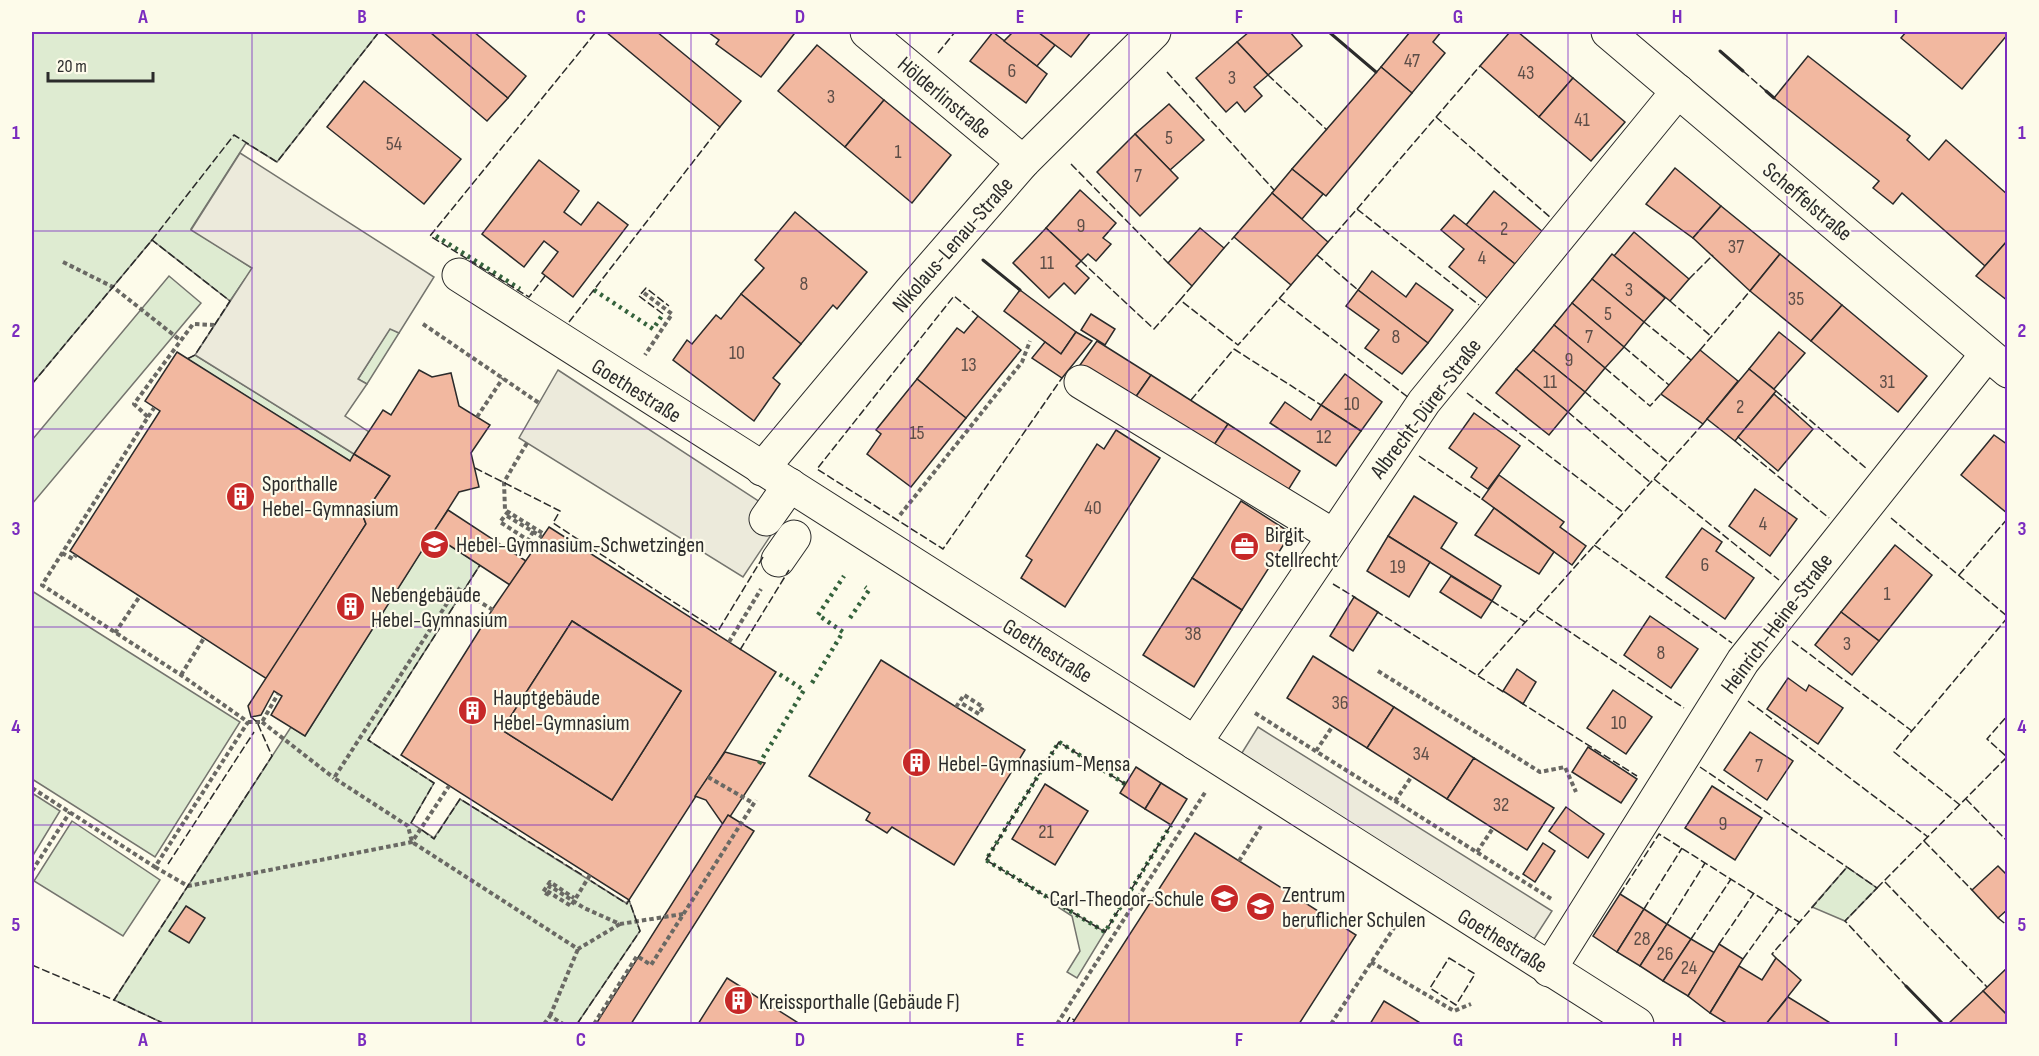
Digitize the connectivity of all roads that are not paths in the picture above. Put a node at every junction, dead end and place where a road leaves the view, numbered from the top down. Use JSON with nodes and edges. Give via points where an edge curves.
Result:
{"nodes":[{"id":1,"x":867,"y":32,"type":"edge"},
{"id":2,"x":1154,"y":32,"type":"edge"},
{"id":3,"x":1608,"y":32,"type":"edge"},
{"id":4,"x":1678,"y":91,"type":"junction"},
{"id":5,"x":1023,"y":162,"type":"junction"},
{"id":6,"x":459,"y":275,"type":"dead end"},
{"id":7,"x":1997,"y":363,"type":"edge"},
{"id":8,"x":1081,"y":382,"type":"dead end"},
{"id":9,"x":762,"y":469,"type":"junction"},
{"id":10,"x":790,"y":485,"type":"junction"},
{"id":11,"x":766,"y":519,"type":"dead end"},
{"id":12,"x":1334,"y":536,"type":"junction"},
{"id":13,"x":1195,"y":743,"type":"junction"},
{"id":14,"x":1549,"y":970,"type":"junction"},
{"id":15,"x":1636,"y":1024,"type":"edge"}],
"edges":[{"from":1,"to":5,"type":"street","name":"Hölderlinstraße"},
{"from":2,"to":5,"type":"street","name":"Nikolaus-Lenau-Straße"},
{"from":3,"to":4,"type":"street","name":"Scheffelstraße"},
{"from":4,"to":7,"type":"street","name":"Scheffelstraße"},
{"from":4,"to":12,"type":"street","name":"Albrecht-Dürer-Straße","via":[[1424,402]]},
{"from":5,"to":9,"type":"street","name":"Nikolaus-Lenau-Straße"},
{"from":6,"to":9,"type":"street","name":"Goethestraße"},
{"from":7,"to":14,"type":"street","name":"Heinrich-Heine-Straße","via":[[1743,661]]},
{"from":8,"to":12,"type":"street"},
{"from":9,"to":10,"type":"street","name":"Goethestraße"},
{"from":10,"to":11,"type":"street"},
{"from":10,"to":13,"type":"street","name":"Goethestraße"},
{"from":12,"to":13,"type":"street","name":"Albrecht-Dürer-Straße"},
{"from":13,"to":14,"type":"street","name":"Goethestraße"},
{"from":14,"to":15,"type":"street","name":"Goethestraße"}]}
